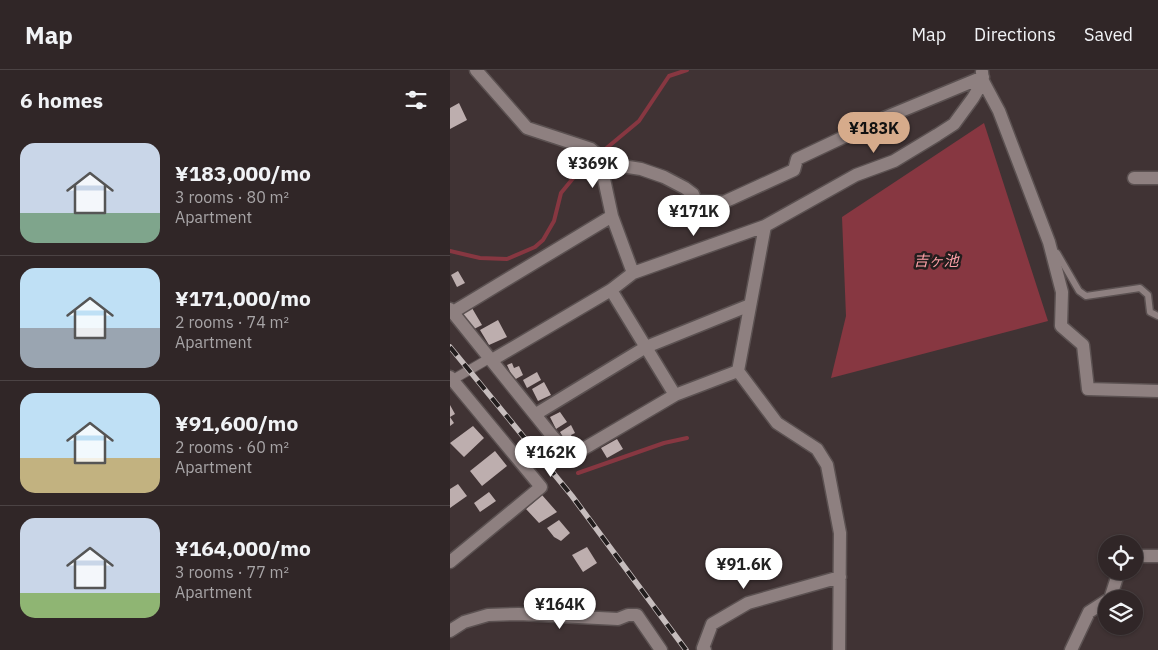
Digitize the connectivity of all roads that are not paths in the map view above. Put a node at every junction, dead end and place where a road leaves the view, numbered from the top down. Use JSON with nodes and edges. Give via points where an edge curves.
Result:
{"nodes":[{"id":1,"x":476,"y":70,"type":"edge"},
{"id":2,"x":984,"y":74,"type":"edge"},
{"id":3,"x":609,"y":164,"type":"junction"},
{"id":4,"x":1134,"y":178,"type":"dead end"},
{"id":5,"x":1158,"y":178,"type":"edge"},
{"id":6,"x":612,"y":216,"type":"junction"},
{"id":7,"x":765,"y":226,"type":"junction"},
{"id":8,"x":1050,"y":242,"type":"junction"},
{"id":9,"x":633,"y":273,"type":"junction"},
{"id":10,"x":611,"y":290,"type":"junction"},
{"id":11,"x":750,"y":304,"type":"junction"},
{"id":12,"x":452,"y":310,"type":"edge"},
{"id":13,"x":1158,"y":316,"type":"edge"},
{"id":14,"x":646,"y":347,"type":"junction"},
{"id":15,"x":491,"y":359,"type":"junction"},
{"id":16,"x":738,"y":371,"type":"junction"},
{"id":17,"x":451,"y":379,"type":"edge"},
{"id":18,"x":1158,"y":391,"type":"edge"},
{"id":19,"x":675,"y":395,"type":"junction"},
{"id":20,"x":536,"y":414,"type":"junction"},
{"id":21,"x":1143,"y":556,"type":"edge"},
{"id":22,"x":1158,"y":556,"type":"edge"},
{"id":23,"x":450,"y":562,"type":"edge"},
{"id":24,"x":840,"y":577,"type":"junction"},
{"id":25,"x":1098,"y":606,"type":"edge"},
{"id":26,"x":450,"y":631,"type":"edge"},
{"id":27,"x":661,"y":650,"type":"edge"},
{"id":28,"x":705,"y":650,"type":"edge"},
{"id":29,"x":839,"y":650,"type":"edge"},
{"id":30,"x":1071,"y":650,"type":"edge"}],
"edges":[{"from":1,"to":3,"type":"street","via":[[527,128],[591,149]]},
{"from":2,"to":3,"type":"street","via":[[797,159],[794,170],[724,202],[696,201],[694,194],[664,177]]},
{"from":2,"to":7,"type":"street","via":[[954,124],[943,132],[894,160],[856,175]]},
{"from":2,"to":8,"type":"street"},
{"from":3,"to":6,"type":"street","via":[[604,179]]},
{"from":4,"to":5,"type":"street"},
{"from":6,"to":9,"type":"street"},
{"from":6,"to":12,"type":"street"},
{"from":7,"to":9,"type":"street"},
{"from":7,"to":11,"type":"street"},
{"from":8,"to":13,"type":"lane","via":[[1079,291],[1086,296],[1140,288],[1148,295],[1150,312]]},
{"from":8,"to":18,"type":"street","via":[[1062,292],[1061,326],[1083,345],[1088,389]]},
{"from":9,"to":10,"type":"street"},
{"from":10,"to":14,"type":"street"},
{"from":10,"to":15,"type":"street"},
{"from":11,"to":14,"type":"street"},
{"from":11,"to":16,"type":"street"},
{"from":12,"to":15,"type":"street"},
{"from":14,"to":19,"type":"street"},
{"from":14,"to":20,"type":"street"},
{"from":15,"to":17,"type":"street"},
{"from":15,"to":20,"type":"street"},
{"from":16,"to":19,"type":"street"},
{"from":16,"to":24,"type":"street","via":[[777,424],[817,449],[827,465],[840,533]]},
{"from":17,"to":23,"type":"street","via":[[540,487]]},
{"from":19,"to":20,"type":"street","via":[[578,452],[567,451]]},
{"from":21,"to":22,"type":"street"},
{"from":24,"to":28,"type":"street","via":[[748,603],[712,624]]},
{"from":24,"to":29,"type":"street"},
{"from":25,"to":30,"type":"street","via":[[1089,612]]},
{"from":26,"to":27,"type":"street","via":[[464,622],[488,615],[618,619],[637,615]]}]}
